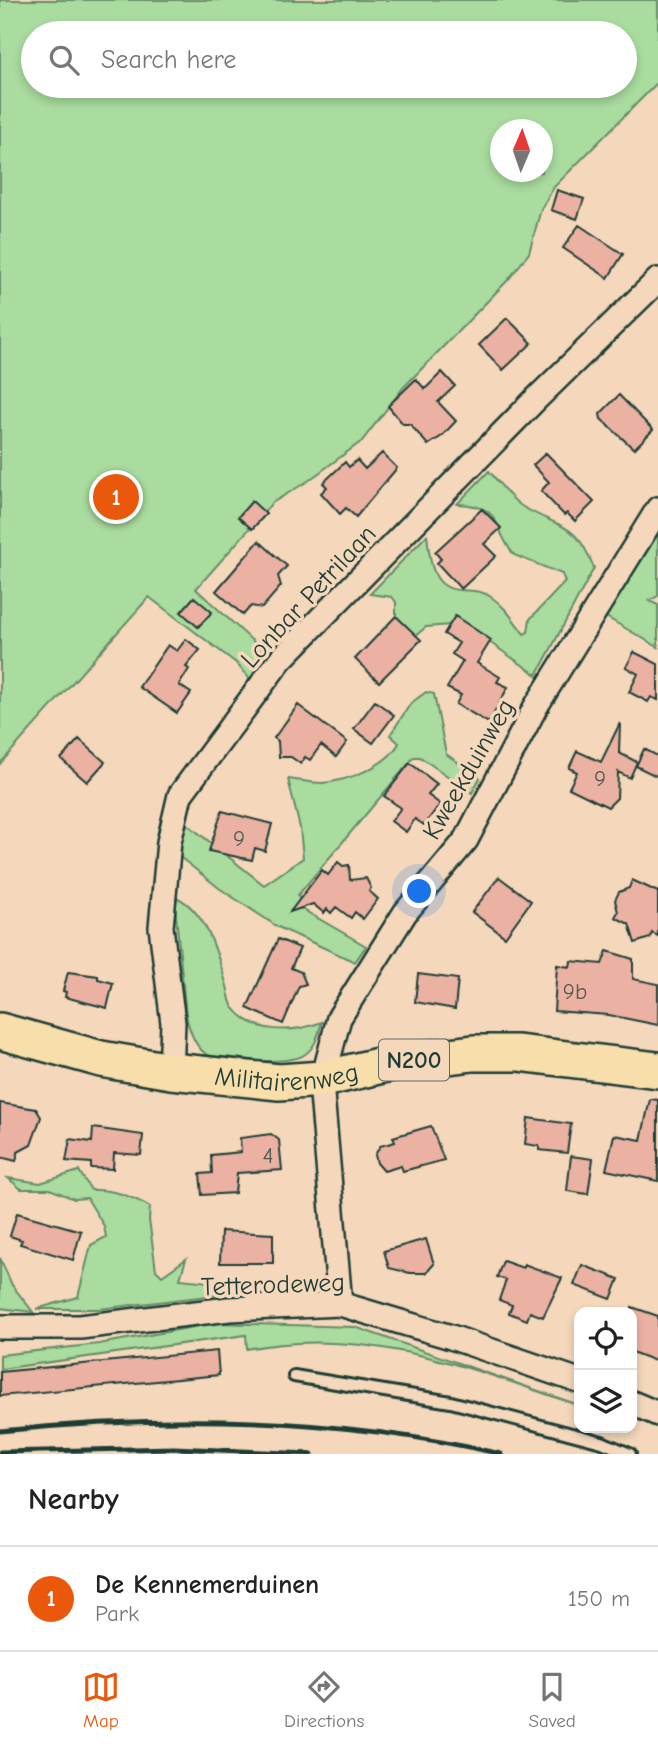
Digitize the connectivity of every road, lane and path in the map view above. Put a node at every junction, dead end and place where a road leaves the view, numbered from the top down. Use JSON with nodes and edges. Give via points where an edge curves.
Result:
{"nodes":[{"id":1,"x":658,"y":280,"type":"edge"},
{"id":2,"x":658,"y":509,"type":"edge"},
{"id":3,"x":0,"y":1031,"type":"edge"},
{"id":4,"x":0,"y":1047,"type":"edge"},
{"id":5,"x":658,"y":1070,"type":"edge"},
{"id":6,"x":171,"y":1071,"type":"junction"},
{"id":7,"x":322,"y":1086,"type":"junction"},
{"id":8,"x":658,"y":1088,"type":"edge"},
{"id":9,"x":340,"y":1304,"type":"junction"},
{"id":10,"x":0,"y":1327,"type":"edge"},
{"id":11,"x":294,"y":1377,"type":"dead end"},
{"id":12,"x":574,"y":1379,"type":"edge"},
{"id":13,"x":637,"y":1405,"type":"edge"},
{"id":14,"x":658,"y":1414,"type":"edge"},
{"id":15,"x":630,"y":1454,"type":"edge"}],
"edges":[{"from":1,"to":6,"type":"street","name":"Lonbar Petrilaan","via":[[280,660],[180,795],[169,842],[161,927],[173,1023]]},
{"from":2,"to":7,"type":"street","name":"Kweekduinweg","via":[[535,708],[466,840],[405,914],[339,1017]]},
{"from":3,"to":6,"type":"main road","name":"Militairenweg","number":"N200","via":[[101,1059]]},
{"from":4,"to":7,"type":"main road","name":"Militairenweg","number":"N200","via":[[169,1086],[275,1098]]},
{"from":5,"to":7,"type":"main road","name":"Militairenweg","number":"N200","via":[[518,1053],[473,1053],[391,1063]]},
{"from":6,"to":7,"type":"main road","name":"Militairenweg","number":"N200"},
{"from":7,"to":8,"type":"main road","name":"Militairenweg","number":"N200","via":[[503,1068]]},
{"from":7,"to":9,"type":"street","name":"Kweekduinweg"},
{"from":9,"to":10,"type":"street","name":"Tetterodeweg","via":[[229,1309],[80,1327]]},
{"from":9,"to":12,"type":"street","name":"Tetterodeweg"},
{"from":11,"to":15,"type":"lane","via":[[451,1402],[602,1442]]},
{"from":13,"to":14,"type":"street"}]}
